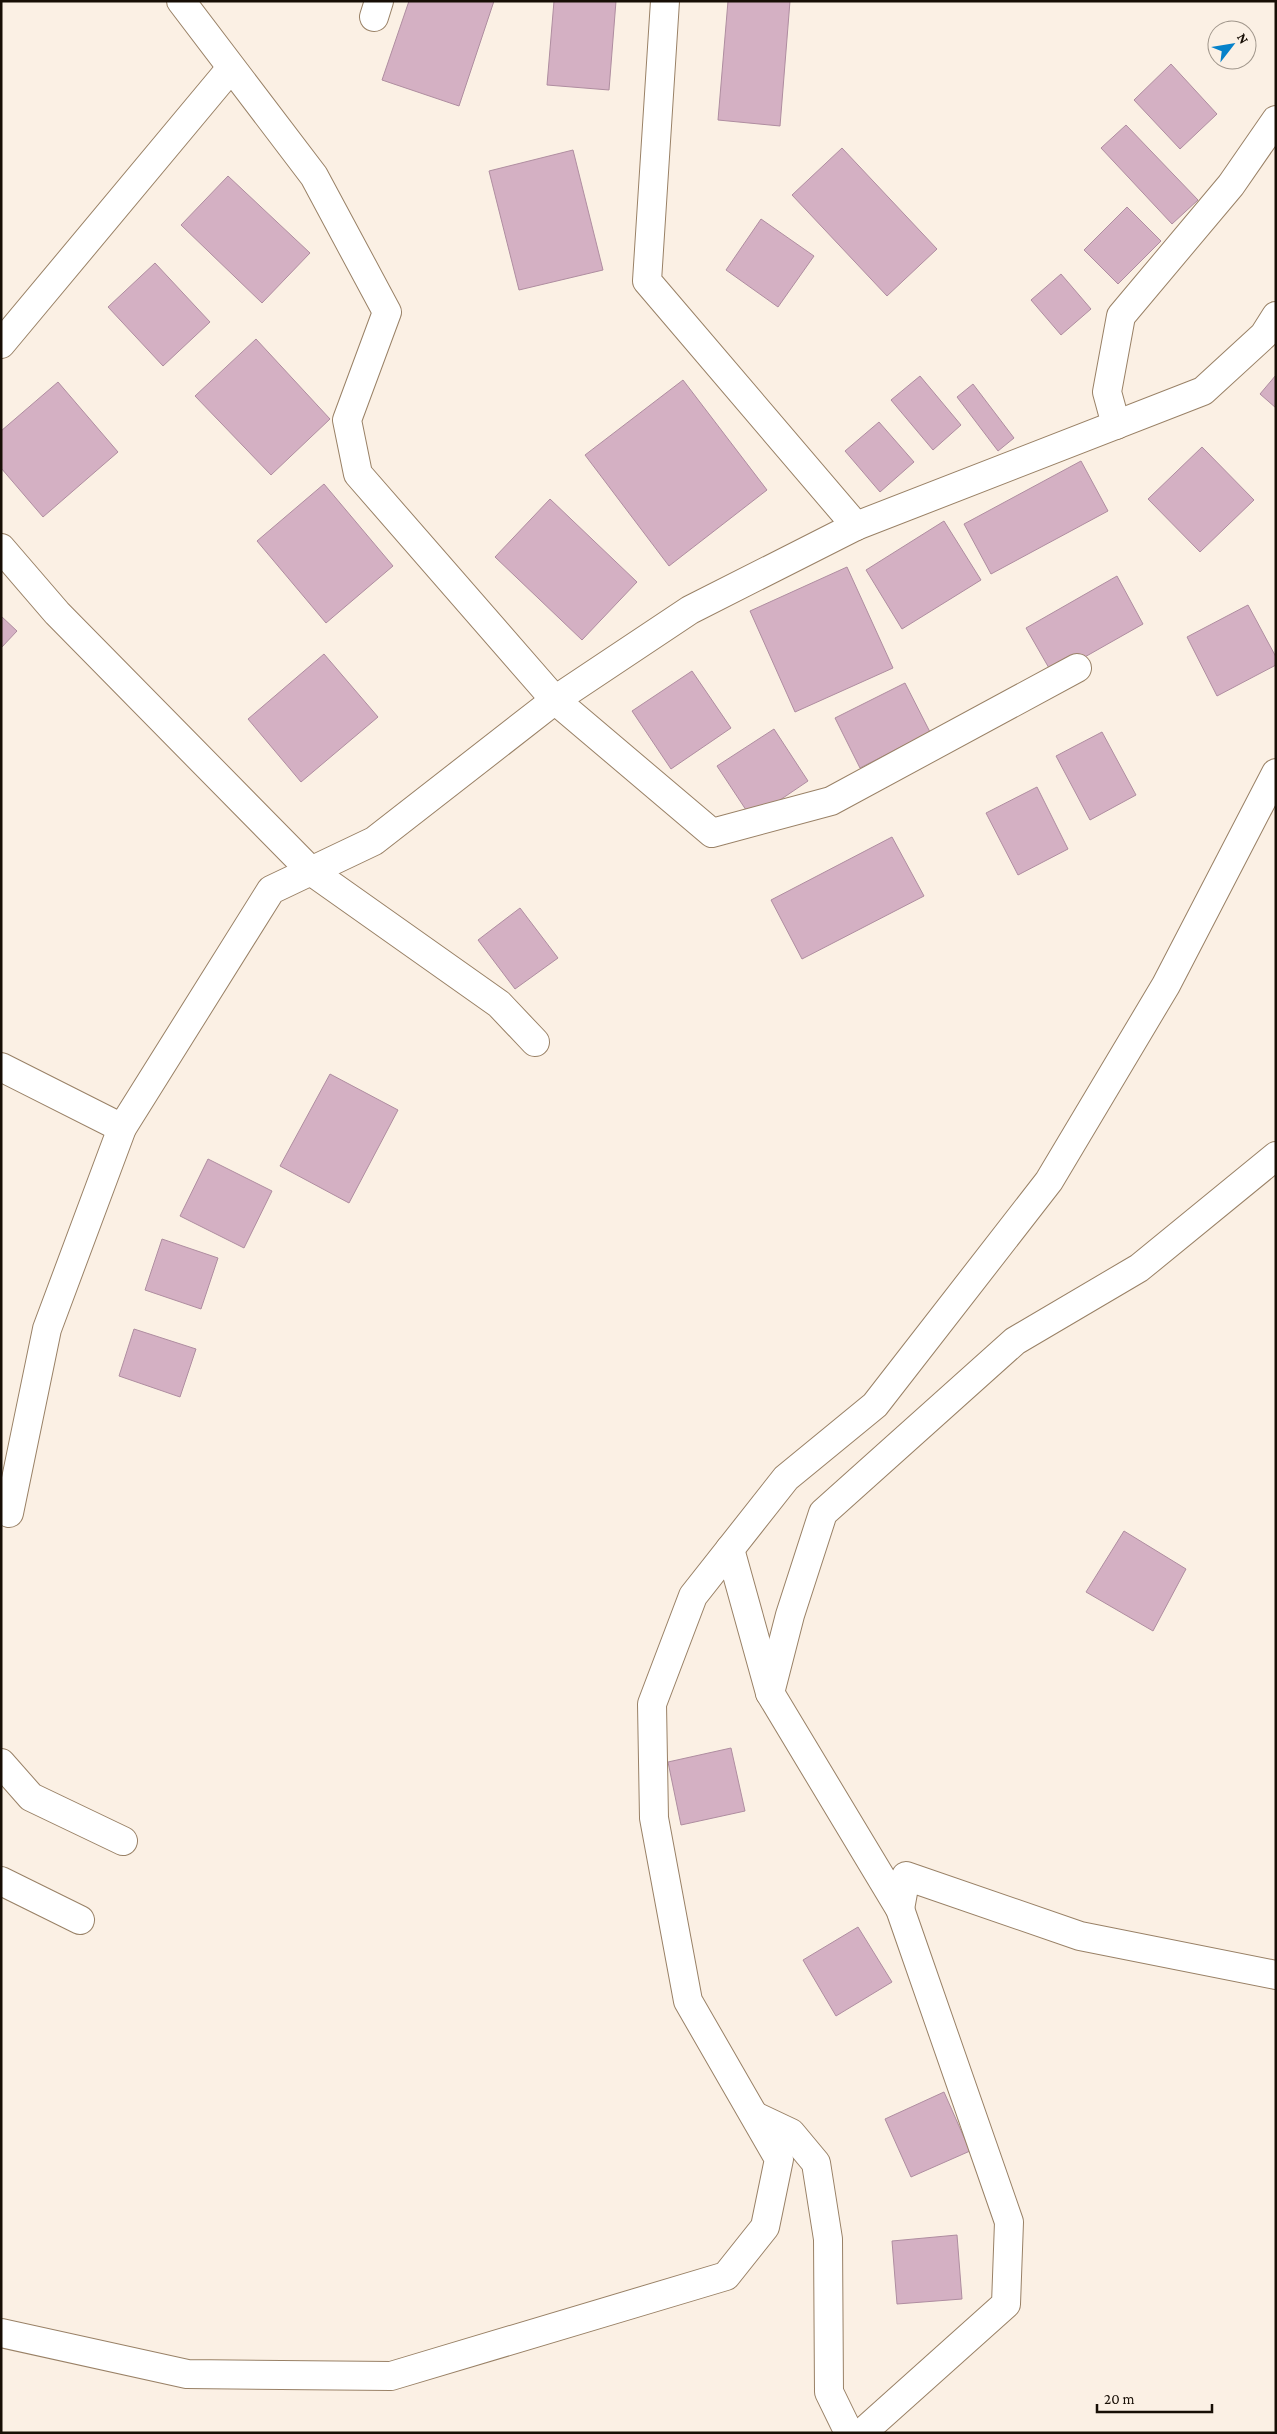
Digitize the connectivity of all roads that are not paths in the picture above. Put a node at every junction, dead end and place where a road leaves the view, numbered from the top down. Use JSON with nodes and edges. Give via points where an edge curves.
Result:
{"nodes":[{"id":1,"x":181,"y":1,"type":"edge"},
{"id":2,"x":665,"y":1,"type":"edge"},
{"id":3,"x":231,"y":68,"type":"junction"},
{"id":4,"x":1276,"y":120,"type":"edge"},
{"id":5,"x":1276,"y":316,"type":"edge"},
{"id":6,"x":1,"y":344,"type":"edge"},
{"id":7,"x":1116,"y":425,"type":"junction"},
{"id":8,"x":856,"y":526,"type":"junction"},
{"id":9,"x":1,"y":548,"type":"edge"},
{"id":10,"x":1077,"y":668,"type":"dead end"},
{"id":11,"x":555,"y":700,"type":"junction"},
{"id":12,"x":1276,"y":773,"type":"edge"},
{"id":13,"x":311,"y":871,"type":"junction"},
{"id":14,"x":535,"y":1042,"type":"dead end"},
{"id":15,"x":1,"y":1067,"type":"edge"},
{"id":16,"x":122,"y":1128,"type":"junction"},
{"id":17,"x":1276,"y":1156,"type":"edge"},
{"id":18,"x":9,"y":1513,"type":"dead end"},
{"id":19,"x":730,"y":1549,"type":"junction"},
{"id":20,"x":770,"y":1693,"type":"junction"},
{"id":21,"x":1,"y":1763,"type":"edge"},
{"id":22,"x":123,"y":1841,"type":"dead end"},
{"id":23,"x":1,"y":1881,"type":"edge"},
{"id":24,"x":900,"y":1909,"type":"junction"},
{"id":25,"x":80,"y":1920,"type":"dead end"},
{"id":26,"x":1276,"y":1975,"type":"edge"},
{"id":27,"x":755,"y":2116,"type":"junction"},
{"id":28,"x":1,"y":2333,"type":"edge"},
{"id":29,"x":849,"y":2433,"type":"edge"},
{"id":30,"x":862,"y":2433,"type":"edge"}],
"edges":[{"from":1,"to":3,"type":"street"},
{"from":2,"to":8,"type":"street","via":[[647,281]]},
{"from":3,"to":6,"type":"street"},
{"from":3,"to":11,"type":"street","via":[[314,176],[387,312],[347,420],[358,474]]},
{"from":4,"to":7,"type":"street","via":[[1231,185],[1121,316],[1107,392]]},
{"from":5,"to":7,"type":"street","via":[[1264,334],[1204,391]]},
{"from":7,"to":8,"type":"street"},
{"from":8,"to":11,"type":"street","via":[[690,610]]},
{"from":9,"to":13,"type":"street","via":[[57,612]]},
{"from":10,"to":11,"type":"street","via":[[831,801],[712,833]]},
{"from":11,"to":13,"type":"street","via":[[374,841]]},
{"from":12,"to":19,"type":"street","via":[[1166,985],[1049,1181],[875,1405],[786,1478]]},
{"from":13,"to":14,"type":"street","via":[[499,1004]]},
{"from":13,"to":16,"type":"street","via":[[271,890]]},
{"from":15,"to":16,"type":"street"},
{"from":16,"to":18,"type":"street","via":[[47,1329]]},
{"from":17,"to":20,"type":"street","via":[[1139,1268],[1015,1341],[824,1513],[790,1615]]},
{"from":19,"to":20,"type":"street"},
{"from":19,"to":27,"type":"street","via":[[693,1596],[652,1704],[654,1818],[688,2001]]},
{"from":20,"to":24,"type":"street"},
{"from":21,"to":22,"type":"street","via":[[31,1797]]},
{"from":23,"to":25,"type":"street"},
{"from":24,"to":26,"type":"street","via":[[906,1876],[1080,1936]]},
{"from":24,"to":30,"type":"street","via":[[1010,2222],[1006,2304]]},
{"from":27,"to":28,"type":"street","via":[[779,2159],[765,2227],[726,2276],[391,2376],[187,2374]]},
{"from":27,"to":29,"type":"street","via":[[791,2132],[816,2163],[828,2239],[829,2392]]}]}
